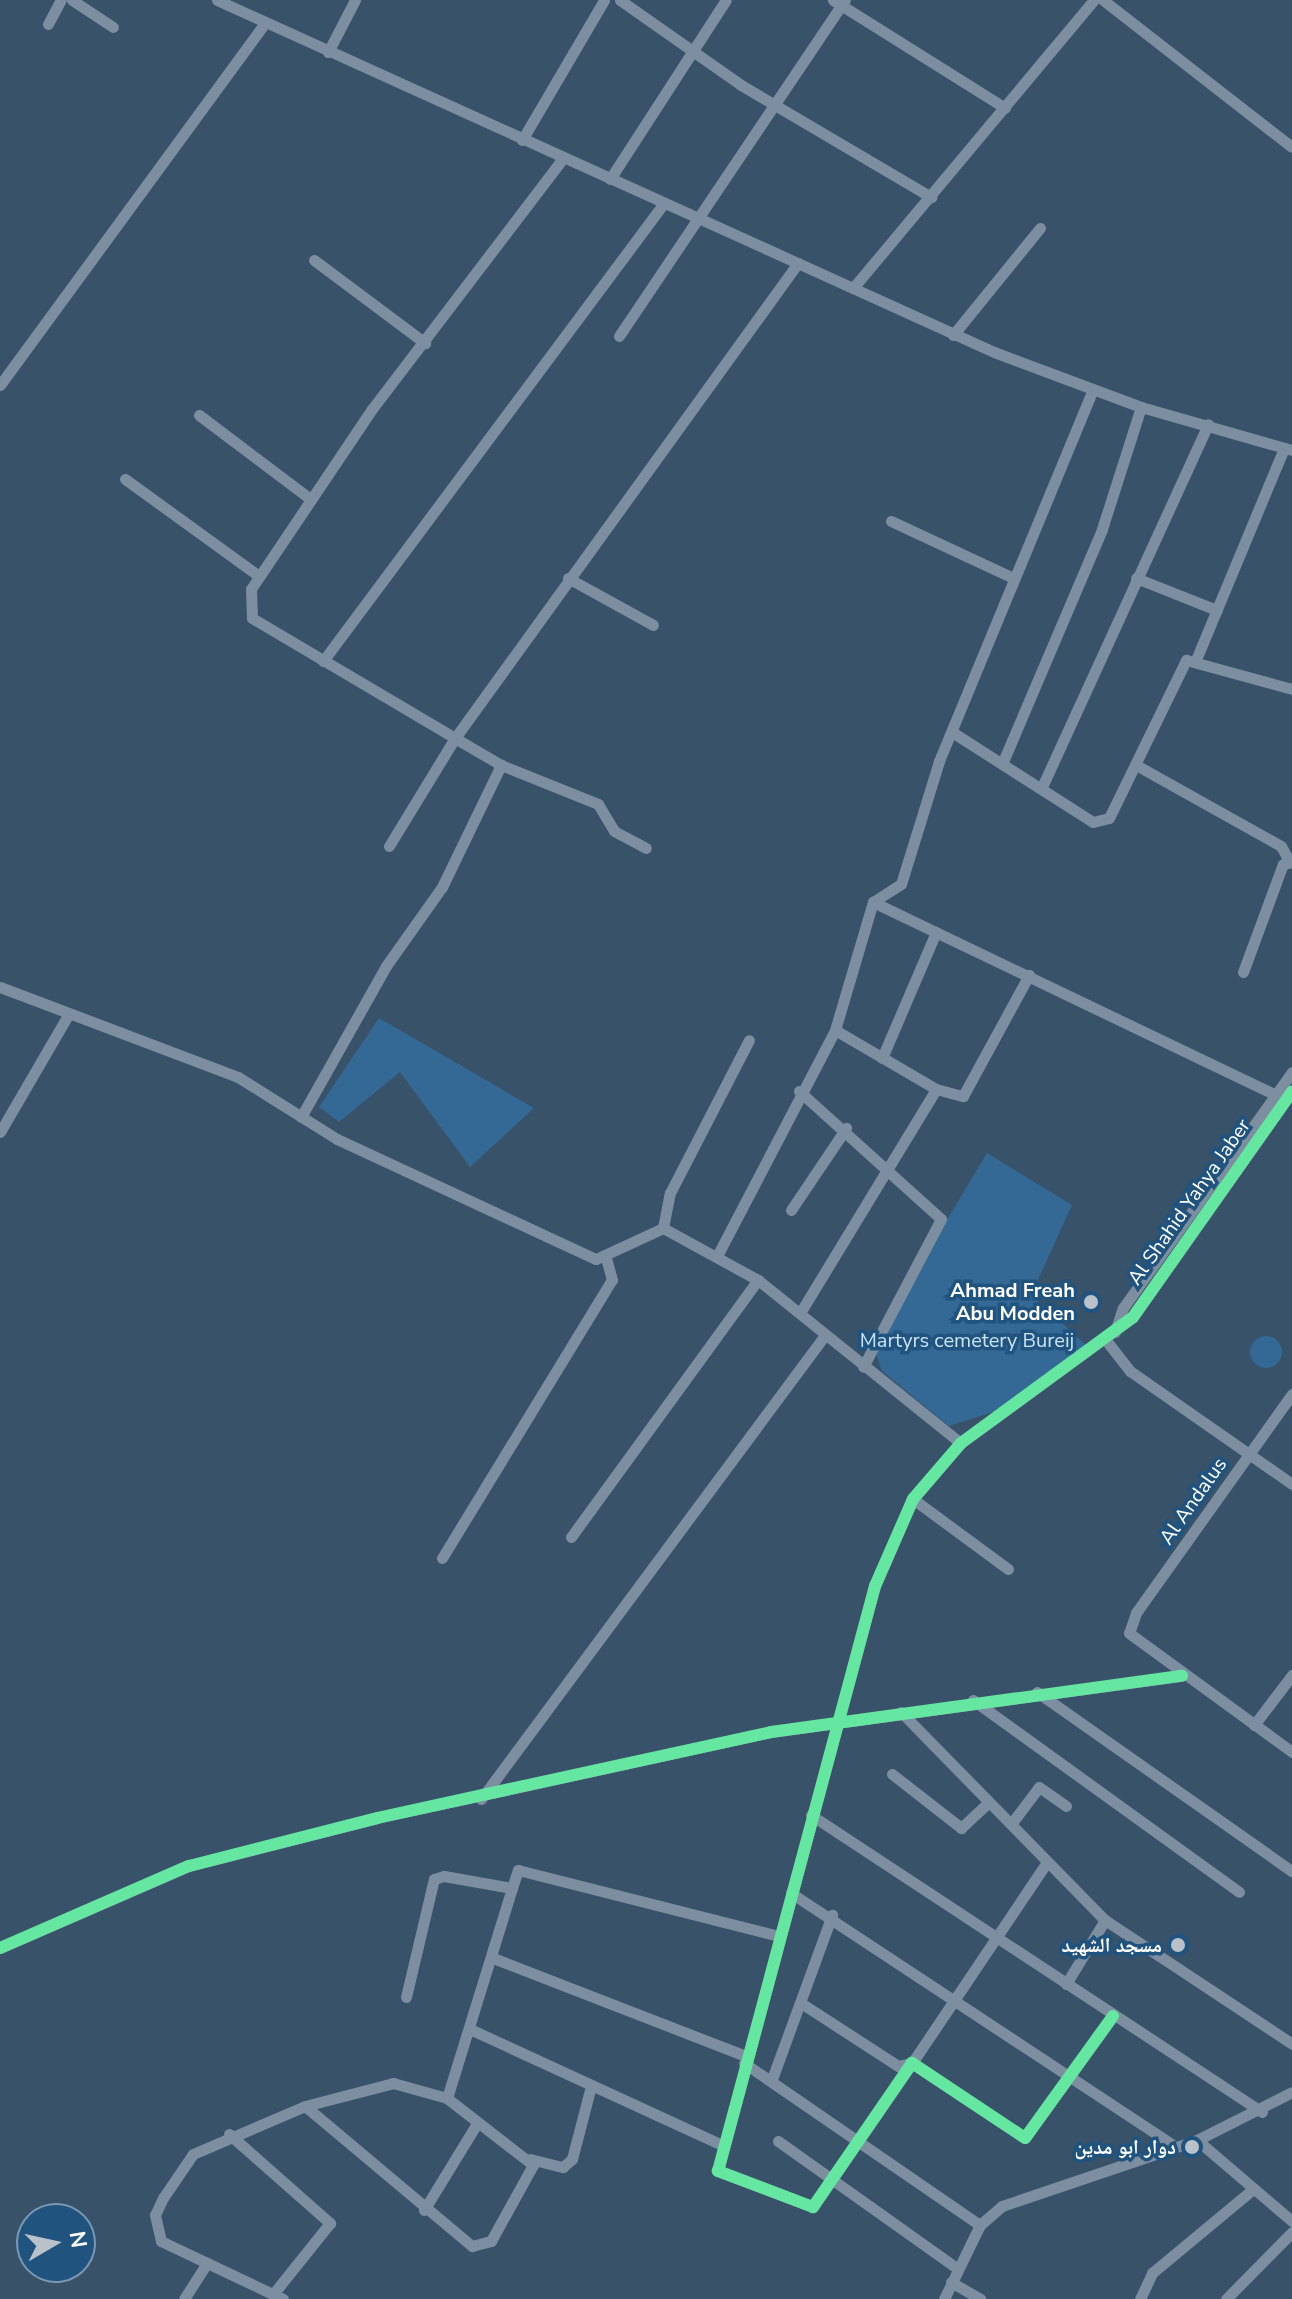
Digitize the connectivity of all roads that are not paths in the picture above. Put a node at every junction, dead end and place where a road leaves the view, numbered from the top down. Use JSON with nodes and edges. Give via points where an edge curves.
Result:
{"nodes":[{"id":1,"x":61,"y":0,"type":"edge"},
{"id":2,"x":72,"y":0,"type":"edge"},
{"id":3,"x":217,"y":0,"type":"edge"},
{"id":4,"x":355,"y":0,"type":"edge"},
{"id":5,"x":604,"y":0,"type":"edge"},
{"id":6,"x":620,"y":0,"type":"edge"},
{"id":7,"x":726,"y":0,"type":"edge"},
{"id":8,"x":1094,"y":0,"type":"edge"},
{"id":9,"x":1103,"y":0,"type":"edge"},
{"id":10,"x":840,"y":2,"type":"edge"},
{"id":11,"x":48,"y":24,"type":"dead end"},
{"id":12,"x":264,"y":24,"type":"junction"},
{"id":13,"x":113,"y":27,"type":"dead end"},
{"id":14,"x":693,"y":50,"type":"junction"},
{"id":15,"x":328,"y":52,"type":"junction"},
{"id":16,"x":779,"y":106,"type":"junction"},
{"id":17,"x":1005,"y":108,"type":"junction"},
{"id":18,"x":522,"y":140,"type":"junction"},
{"id":19,"x":1292,"y":147,"type":"edge"},
{"id":20,"x":563,"y":158,"type":"junction"},
{"id":21,"x":610,"y":179,"type":"junction"},
{"id":22,"x":931,"y":197,"type":"junction"},
{"id":23,"x":664,"y":203,"type":"junction"},
{"id":24,"x":704,"y":220,"type":"junction"},
{"id":25,"x":1040,"y":228,"type":"dead end"},
{"id":26,"x":314,"y":260,"type":"dead end"},
{"id":27,"x":798,"y":263,"type":"junction"},
{"id":28,"x":853,"y":288,"type":"junction"},
{"id":29,"x":953,"y":335,"type":"junction"},
{"id":30,"x":619,"y":336,"type":"dead end"},
{"id":31,"x":425,"y":343,"type":"junction"},
{"id":32,"x":0,"y":385,"type":"edge"},
{"id":33,"x":1093,"y":390,"type":"junction"},
{"id":34,"x":1141,"y":407,"type":"junction"},
{"id":35,"x":199,"y":415,"type":"dead end"},
{"id":36,"x":1208,"y":424,"type":"junction"},
{"id":37,"x":1288,"y":449,"type":"edge"},
{"id":38,"x":125,"y":479,"type":"dead end"},
{"id":39,"x":309,"y":498,"type":"junction"},
{"id":40,"x":891,"y":521,"type":"dead end"},
{"id":41,"x":256,"y":574,"type":"junction"},
{"id":42,"x":568,"y":578,"type":"junction"},
{"id":43,"x":1013,"y":578,"type":"junction"},
{"id":44,"x":1136,"y":578,"type":"junction"},
{"id":45,"x":1217,"y":610,"type":"junction"},
{"id":46,"x":653,"y":625,"type":"dead end"},
{"id":47,"x":323,"y":661,"type":"junction"},
{"id":48,"x":1195,"y":662,"type":"junction"},
{"id":49,"x":1292,"y":689,"type":"edge"},
{"id":50,"x":952,"y":732,"type":"junction"},
{"id":51,"x":455,"y":738,"type":"junction"},
{"id":52,"x":1002,"y":764,"type":"junction"},
{"id":53,"x":501,"y":765,"type":"junction"},
{"id":54,"x":1136,"y":765,"type":"junction"},
{"id":55,"x":1042,"y":787,"type":"junction"},
{"id":56,"x":389,"y":846,"type":"dead end"},
{"id":57,"x":646,"y":848,"type":"dead end"},
{"id":58,"x":1290,"y":862,"type":"edge"},
{"id":59,"x":873,"y":902,"type":"junction"},
{"id":60,"x":936,"y":932,"type":"junction"},
{"id":61,"x":1243,"y":972,"type":"dead end"},
{"id":62,"x":1029,"y":975,"type":"junction"},
{"id":63,"x":0,"y":987,"type":"edge"},
{"id":64,"x":67,"y":1017,"type":"junction"},
{"id":65,"x":835,"y":1030,"type":"junction"},
{"id":66,"x":749,"y":1040,"type":"dead end"},
{"id":67,"x":882,"y":1058,"type":"junction"},
{"id":68,"x":1292,"y":1072,"type":"edge"},
{"id":69,"x":936,"y":1089,"type":"junction"},
{"id":70,"x":799,"y":1091,"type":"junction"},
{"id":71,"x":1285,"y":1096,"type":"edge"},
{"id":72,"x":301,"y":1117,"type":"junction"},
{"id":73,"x":846,"y":1128,"type":"junction"},
{"id":74,"x":0,"y":1132,"type":"edge"},
{"id":75,"x":892,"y":1173,"type":"junction"},
{"id":76,"x":791,"y":1210,"type":"dead end"},
{"id":77,"x":663,"y":1228,"type":"junction"},
{"id":78,"x":717,"y":1256,"type":"junction"},
{"id":79,"x":606,"y":1257,"type":"junction"},
{"id":80,"x":758,"y":1280,"type":"junction"},
{"id":81,"x":800,"y":1313,"type":"junction"},
{"id":82,"x":825,"y":1335,"type":"junction"},
{"id":83,"x":1105,"y":1339,"type":"junction"},
{"id":84,"x":863,"y":1367,"type":"junction"},
{"id":85,"x":1292,"y":1394,"type":"edge"},
{"id":86,"x":961,"y":1443,"type":"junction"},
{"id":87,"x":1249,"y":1454,"type":"junction"},
{"id":88,"x":1292,"y":1484,"type":"edge"},
{"id":89,"x":913,"y":1499,"type":"junction"},
{"id":90,"x":571,"y":1537,"type":"dead end"},
{"id":91,"x":442,"y":1558,"type":"dead end"},
{"id":92,"x":1008,"y":1569,"type":"dead end"},
{"id":93,"x":1292,"y":1675,"type":"edge"},
{"id":94,"x":1182,"y":1676,"type":"junction"},
{"id":95,"x":1037,"y":1692,"type":"junction"},
{"id":96,"x":973,"y":1700,"type":"junction"},
{"id":97,"x":901,"y":1712,"type":"junction"},
{"id":98,"x":838,"y":1721,"type":"junction"},
{"id":99,"x":1254,"y":1725,"type":"junction"},
{"id":100,"x":1292,"y":1752,"type":"edge"},
{"id":101,"x":892,"y":1774,"type":"dead end"},
{"id":102,"x":481,"y":1799,"type":"junction"},
{"id":103,"x":988,"y":1803,"type":"junction"},
{"id":104,"x":1066,"y":1806,"type":"dead end"},
{"id":105,"x":811,"y":1815,"type":"junction"},
{"id":106,"x":1011,"y":1824,"type":"junction"},
{"id":107,"x":1047,"y":1862,"type":"junction"},
{"id":108,"x":1292,"y":1871,"type":"edge"},
{"id":109,"x":512,"y":1888,"type":"junction"},
{"id":110,"x":1239,"y":1892,"type":"dead end"},
{"id":111,"x":791,"y":1893,"type":"junction"},
{"id":112,"x":832,"y":1915,"type":"junction"},
{"id":113,"x":1105,"y":1920,"type":"junction"},
{"id":114,"x":996,"y":1933,"type":"junction"},
{"id":115,"x":779,"y":1936,"type":"junction"},
{"id":116,"x":0,"y":1948,"type":"edge"},
{"id":117,"x":493,"y":1958,"type":"junction"},
{"id":118,"x":1066,"y":1984,"type":"junction"},
{"id":119,"x":406,"y":1997,"type":"dead end"},
{"id":120,"x":957,"y":1998,"type":"junction"},
{"id":121,"x":801,"y":2003,"type":"junction"},
{"id":122,"x":1113,"y":2016,"type":"junction"},
{"id":123,"x":472,"y":2030,"type":"junction"},
{"id":124,"x":1292,"y":2044,"type":"edge"},
{"id":125,"x":745,"y":2059,"type":"junction"},
{"id":126,"x":912,"y":2063,"type":"junction"},
{"id":127,"x":1070,"y":2078,"type":"junction"},
{"id":128,"x":772,"y":2079,"type":"junction"},
{"id":129,"x":591,"y":2086,"type":"junction"},
{"id":130,"x":1292,"y":2092,"type":"edge"},
{"id":131,"x":447,"y":2098,"type":"junction"},
{"id":132,"x":305,"y":2106,"type":"junction"},
{"id":133,"x":1262,"y":2112,"type":"junction"},
{"id":134,"x":476,"y":2125,"type":"junction"},
{"id":135,"x":229,"y":2134,"type":"junction"},
{"id":136,"x":1197,"y":2140,"type":"junction"},
{"id":137,"x":778,"y":2141,"type":"dead end"},
{"id":138,"x":855,"y":2142,"type":"junction"},
{"id":139,"x":1171,"y":2144,"type":"junction"},
{"id":140,"x":724,"y":2146,"type":"junction"},
{"id":141,"x":530,"y":2159,"type":"junction"},
{"id":142,"x":831,"y":2179,"type":"junction"},
{"id":143,"x":1253,"y":2189,"type":"junction"},
{"id":144,"x":424,"y":2210,"type":"junction"},
{"id":145,"x":1292,"y":2221,"type":"edge"},
{"id":146,"x":980,"y":2225,"type":"junction"},
{"id":147,"x":1292,"y":2232,"type":"edge"},
{"id":148,"x":207,"y":2263,"type":"junction"},
{"id":149,"x":957,"y":2268,"type":"junction"},
{"id":150,"x":951,"y":2282,"type":"junction"},
{"id":151,"x":278,"y":2296,"type":"edge"},
{"id":152,"x":184,"y":2299,"type":"edge"},
{"id":153,"x":944,"y":2299,"type":"edge"},
{"id":154,"x":981,"y":2299,"type":"edge"},
{"id":155,"x":1140,"y":2299,"type":"edge"},
{"id":156,"x":1226,"y":2299,"type":"edge"}],
"edges":[{"from":1,"to":11,"type":"street"},
{"from":2,"to":13,"type":"street"},
{"from":3,"to":12,"type":"street"},
{"from":4,"to":15,"type":"street"},
{"from":5,"to":18,"type":"street"},
{"from":6,"to":14,"type":"street"},
{"from":7,"to":14,"type":"street"},
{"from":8,"to":17,"type":"street"},
{"from":9,"to":19,"type":"street"},
{"from":10,"to":16,"type":"street"},
{"from":10,"to":17,"type":"street"},
{"from":12,"to":15,"type":"street"},
{"from":12,"to":32,"type":"street"},
{"from":14,"to":16,"type":"street"},
{"from":14,"to":21,"type":"street"},
{"from":15,"to":18,"type":"street"},
{"from":16,"to":22,"type":"street"},
{"from":16,"to":24,"type":"street"},
{"from":17,"to":22,"type":"street"},
{"from":18,"to":20,"type":"street"},
{"from":20,"to":21,"type":"street"},
{"from":20,"to":31,"type":"street"},
{"from":21,"to":23,"type":"street"},
{"from":22,"to":28,"type":"street"},
{"from":23,"to":24,"type":"street"},
{"from":23,"to":47,"type":"street"},
{"from":24,"to":27,"type":"street"},
{"from":24,"to":30,"type":"street"},
{"from":25,"to":29,"type":"street"},
{"from":26,"to":31,"type":"street"},
{"from":27,"to":28,"type":"street"},
{"from":27,"to":42,"type":"street"},
{"from":28,"to":29,"type":"street"},
{"from":29,"to":33,"type":"street"},
{"from":31,"to":39,"type":"street"},
{"from":33,"to":34,"type":"street"},
{"from":33,"to":43,"type":"street"},
{"from":34,"to":36,"type":"street"},
{"from":34,"to":52,"type":"street","via":[[1102,529]]},
{"from":35,"to":39,"type":"street"},
{"from":36,"to":37,"type":"street"},
{"from":36,"to":44,"type":"street"},
{"from":37,"to":45,"type":"street"},
{"from":38,"to":41,"type":"street"},
{"from":39,"to":41,"type":"street"},
{"from":40,"to":43,"type":"street"},
{"from":41,"to":47,"type":"street","via":[[252,618]]},
{"from":42,"to":46,"type":"street"},
{"from":42,"to":51,"type":"street"},
{"from":43,"to":50,"type":"street"},
{"from":44,"to":45,"type":"street"},
{"from":44,"to":55,"type":"street"},
{"from":45,"to":48,"type":"street"},
{"from":47,"to":51,"type":"street"},
{"from":48,"to":49,"type":"street"},
{"from":48,"to":54,"type":"street","via":[[1186,660]]},
{"from":50,"to":52,"type":"street"},
{"from":50,"to":59,"type":"street","via":[[901,884]]},
{"from":51,"to":53,"type":"street"},
{"from":51,"to":56,"type":"street"},
{"from":52,"to":55,"type":"street"},
{"from":53,"to":57,"type":"street","via":[[598,804],[614,831]]},
{"from":53,"to":72,"type":"street","via":[[442,887],[386,966]]},
{"from":54,"to":55,"type":"street","via":[[1109,818],[1093,822]]},
{"from":54,"to":58,"type":"street","via":[[1281,846]]},
{"from":58,"to":61,"type":"street"},
{"from":59,"to":60,"type":"street"},
{"from":59,"to":65,"type":"street"},
{"from":60,"to":62,"type":"street"},
{"from":60,"to":67,"type":"street"},
{"from":62,"to":69,"type":"street","via":[[963,1096]]},
{"from":62,"to":71,"type":"street"},
{"from":63,"to":64,"type":"street"},
{"from":64,"to":72,"type":"street","via":[[238,1077]]},
{"from":64,"to":74,"type":"street"},
{"from":65,"to":67,"type":"street"},
{"from":65,"to":70,"type":"street"},
{"from":66,"to":77,"type":"street","via":[[670,1193]]},
{"from":67,"to":69,"type":"street"},
{"from":68,"to":71,"type":"street","name":"Al Shahid Yahya Jaber"},
{"from":69,"to":75,"type":"street"},
{"from":70,"to":73,"type":"street"},
{"from":70,"to":78,"type":"street"},
{"from":71,"to":83,"type":"street","name":"Al Shahid Yahya Jaber"},
{"from":72,"to":79,"type":"street","via":[[499,1220]]},
{"from":73,"to":75,"type":"street"},
{"from":73,"to":76,"type":"street"},
{"from":75,"to":81,"type":"street"},
{"from":75,"to":84,"type":"street","via":[[941,1219]]},
{"from":77,"to":78,"type":"street"},
{"from":77,"to":79,"type":"street"},
{"from":78,"to":80,"type":"street"},
{"from":79,"to":91,"type":"street","via":[[606,1290]]},
{"from":80,"to":81,"type":"street"},
{"from":80,"to":90,"type":"street"},
{"from":81,"to":82,"type":"street"},
{"from":82,"to":84,"type":"street"},
{"from":82,"to":102,"type":"street"},
{"from":83,"to":86,"type":"street","name":"Al Shahid Yahya Jaber"},
{"from":83,"to":87,"type":"street","via":[[1130,1371]]},
{"from":84,"to":86,"type":"street"},
{"from":85,"to":87,"type":"street","name":"Al Andalus"},
{"from":86,"to":89,"type":"street","name":"Al Shahid Yahya Jaber"},
{"from":87,"to":88,"type":"street"},
{"from":87,"to":94,"type":"street","name":"Al Andalus","via":[[1136,1613],[1129,1633]]},
{"from":89,"to":92,"type":"street"},
{"from":89,"to":98,"type":"street","name":"Al Shahid Yahya Jaber","via":[[875,1586]]},
{"from":93,"to":99,"type":"street"},
{"from":94,"to":95,"type":"street"},
{"from":94,"to":99,"type":"street"},
{"from":95,"to":96,"type":"street"},
{"from":95,"to":108,"type":"street"},
{"from":96,"to":97,"type":"street"},
{"from":96,"to":110,"type":"street"},
{"from":97,"to":98,"type":"street"},
{"from":97,"to":103,"type":"street"},
{"from":98,"to":102,"type":"street"},
{"from":98,"to":105,"type":"street","name":"Al Shahid Yahya Jaber"},
{"from":99,"to":100,"type":"street"},
{"from":101,"to":103,"type":"street","via":[[961,1828]]},
{"from":102,"to":116,"type":"street","via":[[221,1855],[102,1899]]},
{"from":103,"to":106,"type":"street"},
{"from":104,"to":106,"type":"street","via":[[1039,1787]]},
{"from":105,"to":111,"type":"street","name":"Al Shahid Yahya Jaber"},
{"from":105,"to":114,"type":"street"},
{"from":106,"to":107,"type":"street"},
{"from":107,"to":113,"type":"street"},
{"from":107,"to":114,"type":"street"},
{"from":109,"to":115,"type":"street","via":[[518,1870]]},
{"from":109,"to":117,"type":"street"},
{"from":109,"to":119,"type":"street","via":[[434,1879]]},
{"from":111,"to":112,"type":"street"},
{"from":111,"to":115,"type":"street","name":"Al Shahid Yahya Jaber"},
{"from":112,"to":120,"type":"street"},
{"from":112,"to":121,"type":"street"},
{"from":113,"to":118,"type":"street"},
{"from":113,"to":124,"type":"street"},
{"from":114,"to":118,"type":"street"},
{"from":114,"to":120,"type":"street"},
{"from":115,"to":125,"type":"street","name":"Al Shahid Yahya Jaber"},
{"from":117,"to":123,"type":"street"},
{"from":117,"to":125,"type":"street"},
{"from":118,"to":122,"type":"street"},
{"from":120,"to":126,"type":"street"},
{"from":120,"to":127,"type":"street"},
{"from":121,"to":126,"type":"street","via":[[898,2066]]},
{"from":121,"to":128,"type":"street"},
{"from":122,"to":127,"type":"street"},
{"from":122,"to":133,"type":"street"},
{"from":123,"to":129,"type":"street"},
{"from":123,"to":131,"type":"street"},
{"from":125,"to":128,"type":"street"},
{"from":125,"to":140,"type":"street","name":"Al Shahid Yahya Jaber"},
{"from":126,"to":127,"type":"street","via":[[1025,2138]]},
{"from":126,"to":138,"type":"street"},
{"from":127,"to":139,"type":"street"},
{"from":128,"to":138,"type":"street"},
{"from":129,"to":140,"type":"street"},
{"from":129,"to":141,"type":"street","via":[[572,2159],[563,2167]]},
{"from":130,"to":133,"type":"street"},
{"from":131,"to":132,"type":"street","via":[[393,2083]]},
{"from":131,"to":134,"type":"street"},
{"from":132,"to":135,"type":"street"},
{"from":132,"to":144,"type":"street"},
{"from":133,"to":136,"type":"street"},
{"from":134,"to":141,"type":"street"},
{"from":134,"to":144,"type":"street"},
{"from":135,"to":148,"type":"street","via":[[193,2154],[155,2215],[161,2241]]},
{"from":135,"to":151,"type":"street","via":[[330,2223]]},
{"from":136,"to":139,"type":"street"},
{"from":136,"to":143,"type":"street"},
{"from":137,"to":142,"type":"street"},
{"from":138,"to":142,"type":"street"},
{"from":138,"to":146,"type":"street"},
{"from":139,"to":146,"type":"street","via":[[1002,2206]]},
{"from":140,"to":142,"type":"street","via":[[718,2171],[813,2207]]},
{"from":141,"to":144,"type":"street","via":[[531,2172],[491,2241],[472,2246]]},
{"from":142,"to":149,"type":"street"},
{"from":143,"to":145,"type":"street"},
{"from":143,"to":155,"type":"street","via":[[1152,2273]]},
{"from":146,"to":149,"type":"street"},
{"from":147,"to":156,"type":"street"},
{"from":148,"to":151,"type":"street"},
{"from":148,"to":152,"type":"street"},
{"from":149,"to":150,"type":"street"},
{"from":150,"to":153,"type":"street"},
{"from":150,"to":154,"type":"street"}]}
